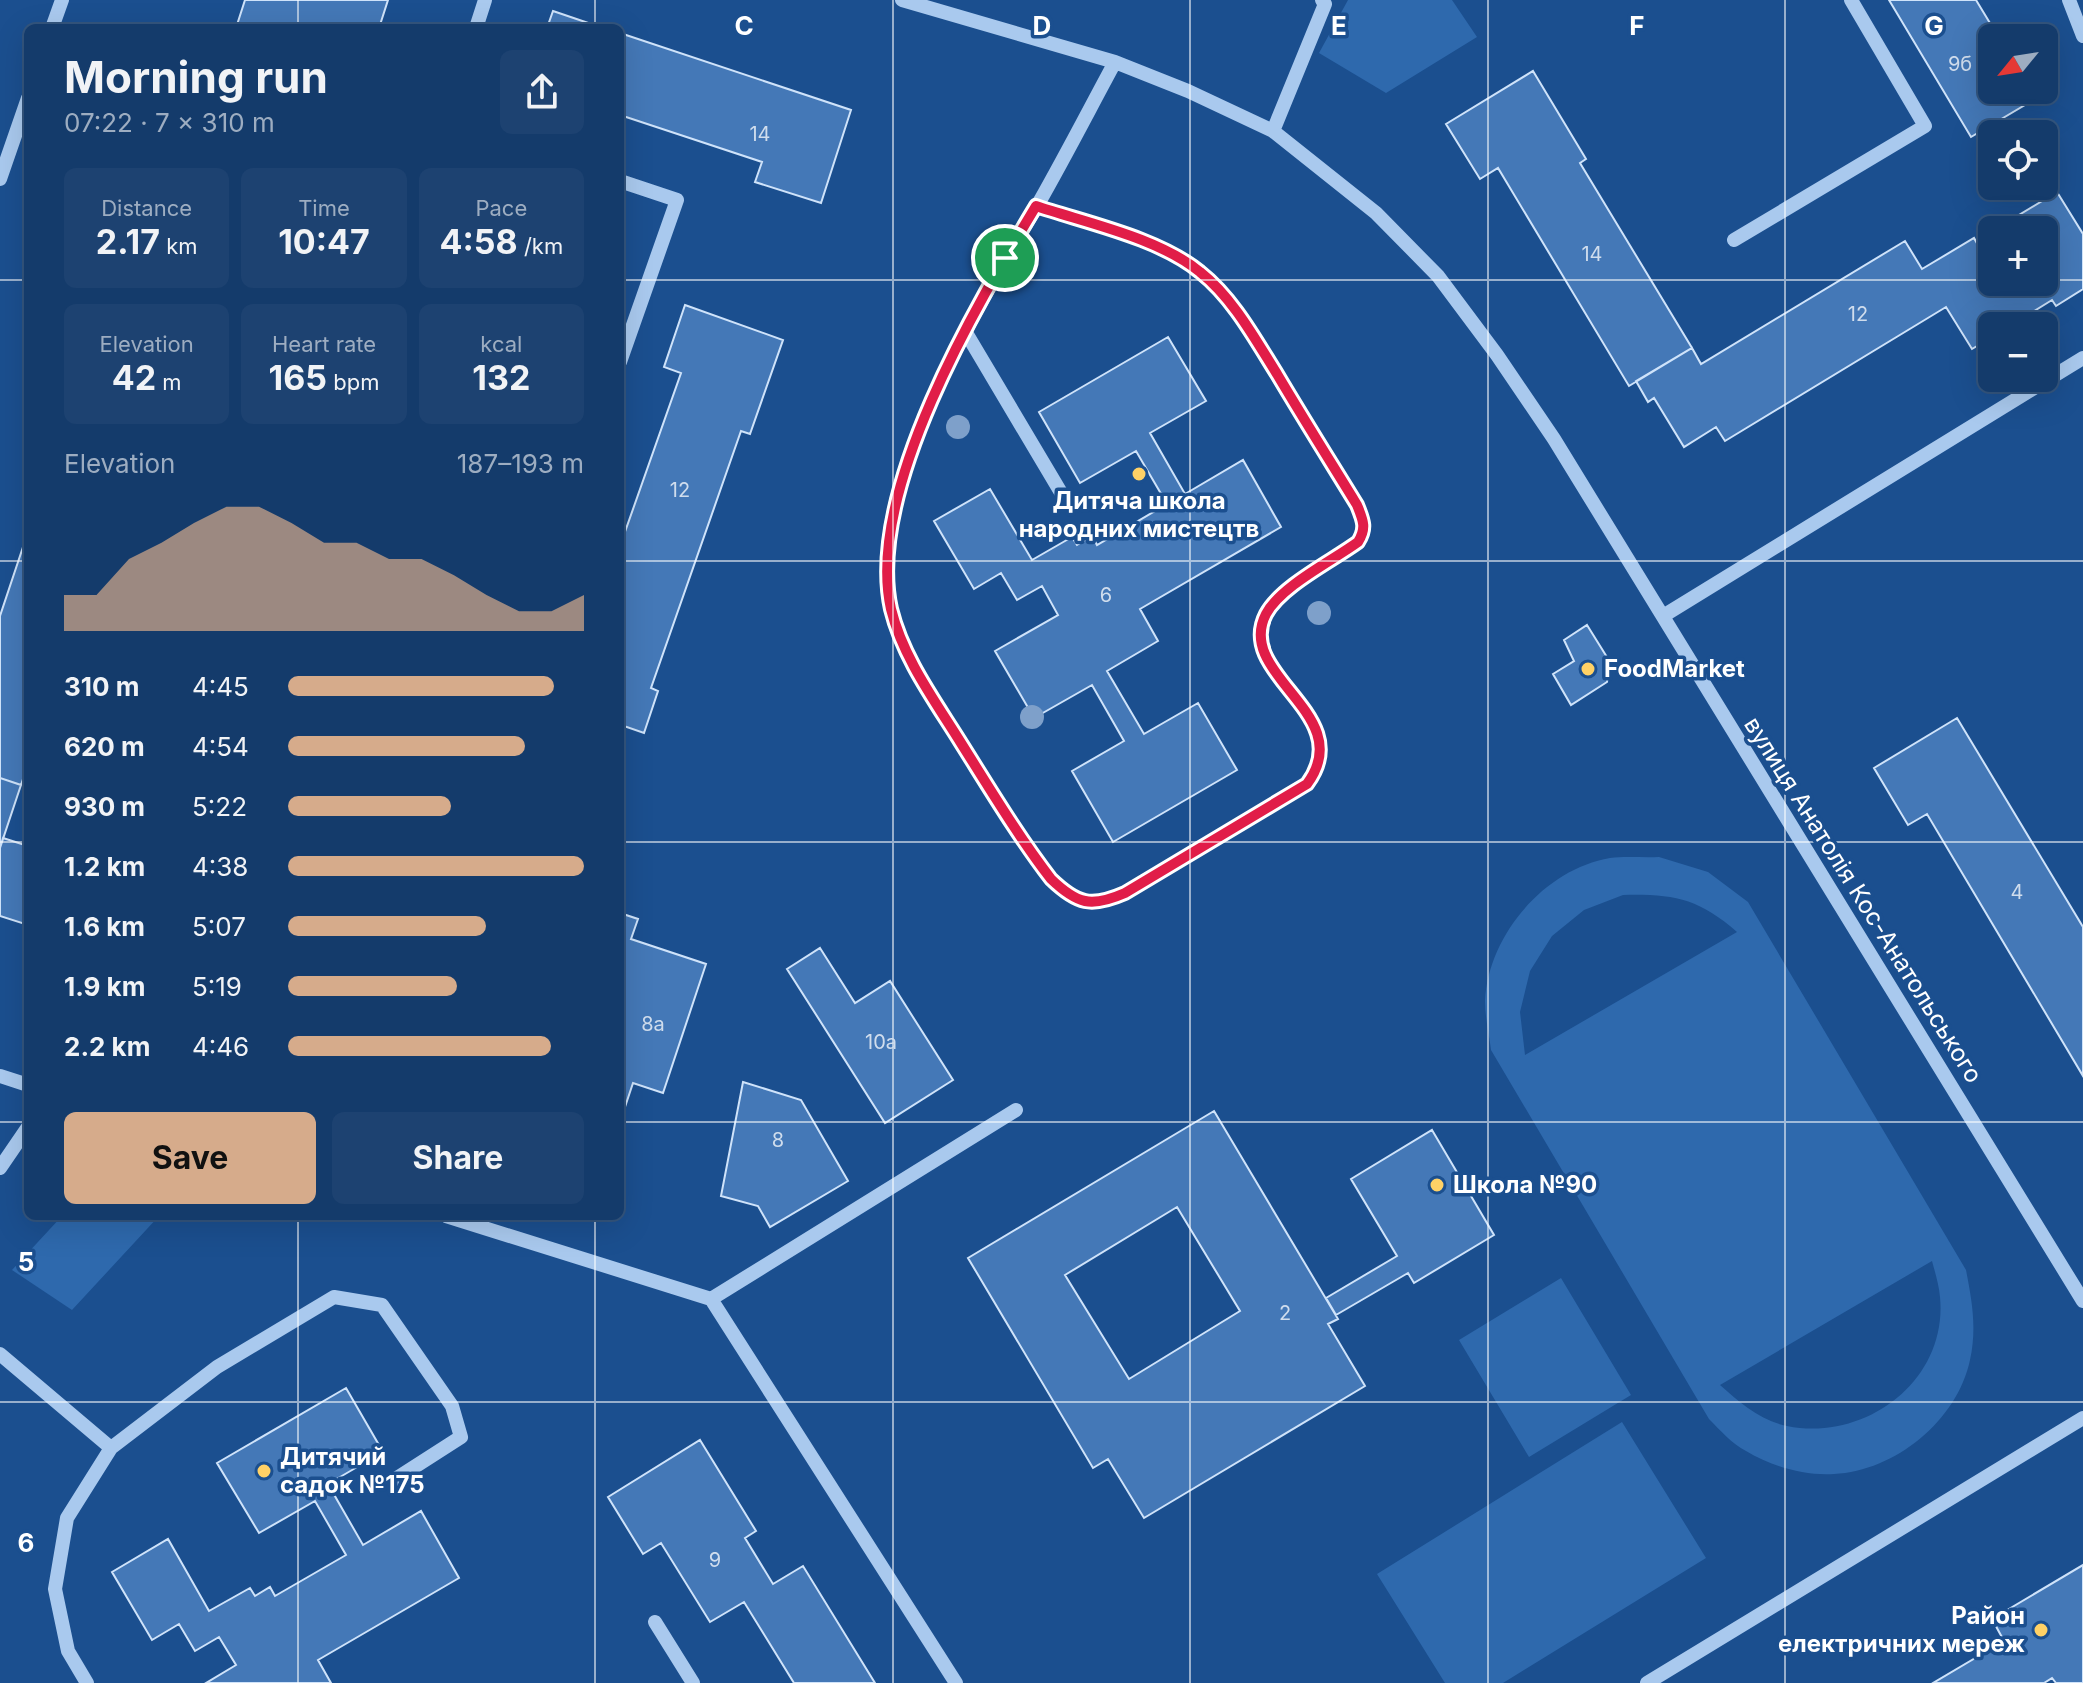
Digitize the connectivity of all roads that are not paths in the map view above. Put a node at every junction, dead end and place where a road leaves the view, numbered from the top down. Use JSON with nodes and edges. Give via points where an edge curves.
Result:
{"nodes":[{"id":1,"x":62,"y":0,"type":"edge"},
{"id":2,"x":485,"y":0,"type":"edge"},
{"id":3,"x":902,"y":0,"type":"edge"},
{"id":4,"x":1322,"y":0,"type":"edge"},
{"id":5,"x":1851,"y":0,"type":"edge"},
{"id":6,"x":2069,"y":0,"type":"edge"},
{"id":7,"x":53,"y":24,"type":"edge"},
{"id":8,"x":477,"y":24,"type":"edge"},
{"id":9,"x":2083,"y":36,"type":"edge"},
{"id":10,"x":1115,"y":62,"type":"junction"},
{"id":11,"x":24,"y":110,"type":"edge"},
{"id":12,"x":1273,"y":131,"type":"junction"},
{"id":13,"x":0,"y":179,"type":"edge"},
{"id":14,"x":624,"y":182,"type":"edge"},
{"id":15,"x":1036,"y":206,"type":"junction"},
{"id":16,"x":1734,"y":240,"type":"dead end"},
{"id":17,"x":965,"y":331,"type":"junction"},
{"id":18,"x":624,"y":351,"type":"edge"},
{"id":19,"x":2083,"y":358,"type":"edge"},
{"id":20,"x":1066,"y":501,"type":"dead end"},
{"id":21,"x":1663,"y":616,"type":"junction"},
{"id":22,"x":0,"y":1076,"type":"edge"},
{"id":23,"x":24,"y":1084,"type":"edge"},
{"id":24,"x":1016,"y":1110,"type":"dead end"},
{"id":25,"x":24,"y":1133,"type":"edge"},
{"id":26,"x":0,"y":1168,"type":"edge"},
{"id":27,"x":459,"y":1220,"type":"edge"},
{"id":28,"x":711,"y":1299,"type":"junction"},
{"id":29,"x":2083,"y":1301,"type":"edge"},
{"id":30,"x":0,"y":1354,"type":"edge"},
{"id":31,"x":2083,"y":1418,"type":"edge"},
{"id":32,"x":111,"y":1448,"type":"junction"},
{"id":33,"x":394,"y":1480,"type":"dead end"},
{"id":34,"x":655,"y":1622,"type":"dead end"},
{"id":35,"x":87,"y":1683,"type":"edge"},
{"id":36,"x":693,"y":1683,"type":"edge"},
{"id":37,"x":956,"y":1683,"type":"edge"},
{"id":38,"x":1647,"y":1683,"type":"edge"}],
"edges":[{"from":1,"to":7,"type":"street"},
{"from":2,"to":8,"type":"street"},
{"from":3,"to":10,"type":"street","name":"вулиця Анатолія Кос-Анатольського"},
{"from":4,"to":12,"type":"street","via":[[1325,4]]},
{"from":5,"to":16,"type":"street","via":[[1925,126]]},
{"from":6,"to":9,"type":"street"},
{"from":10,"to":12,"type":"street","name":"вулиця Анатолія Кос-Анатольського"},
{"from":10,"to":15,"type":"street"},
{"from":11,"to":13,"type":"street"},
{"from":12,"to":21,"type":"street","name":"вулиця Анатолія Кос-Анатольського","via":[[1376,213],[1438,276],[1554,439]]},
{"from":14,"to":18,"type":"street","via":[[677,200]]},
{"from":15,"to":17,"type":"street"},
{"from":15,"to":17,"type":"street","via":[[1135,239],[1200,271],[1249,329],[1364,521],[1358,542],[1280,598],[1262,625],[1270,663],[1319,734],[1322,754],[1317,770],[1307,784],[1108,901],[1076,900],[1034,858],[915,667],[891,608],[887,577],[898,498],[920,431]]},
{"from":17,"to":20,"type":"street"},
{"from":19,"to":21,"type":"street"},
{"from":21,"to":29,"type":"street","name":"вулиця Анатолія Кос-Анатольського"},
{"from":22,"to":23,"type":"street"},
{"from":24,"to":28,"type":"street"},
{"from":25,"to":26,"type":"street"},
{"from":27,"to":28,"type":"street"},
{"from":28,"to":37,"type":"street"},
{"from":30,"to":32,"type":"street"},
{"from":31,"to":38,"type":"street"},
{"from":32,"to":33,"type":"street","via":[[217,1367],[334,1297],[382,1305],[452,1406],[461,1437]]},
{"from":32,"to":35,"type":"street","via":[[67,1518],[55,1589],[68,1651]]},
{"from":34,"to":36,"type":"street"}]}
